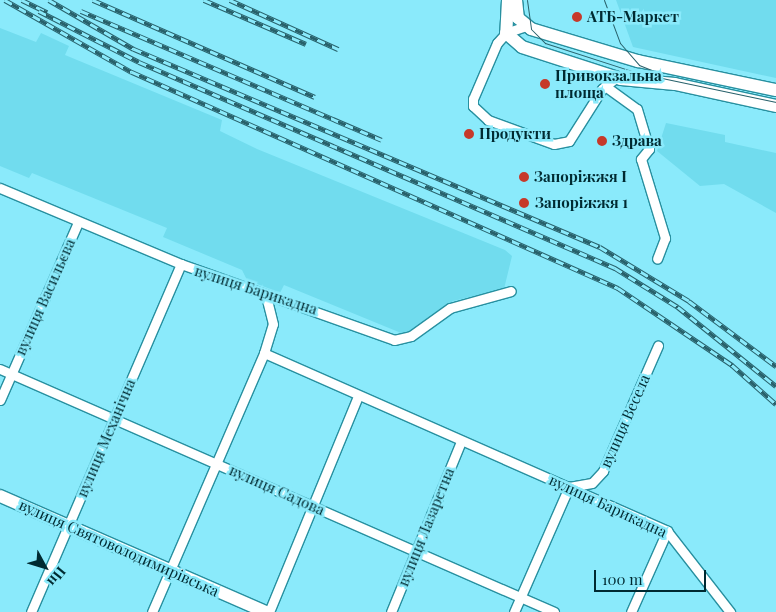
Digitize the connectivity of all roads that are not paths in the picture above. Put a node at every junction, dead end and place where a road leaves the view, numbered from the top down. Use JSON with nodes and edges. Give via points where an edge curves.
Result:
{"nodes":[{"id":1,"x":508,"y":0,"type":"edge"},
{"id":2,"x":516,"y":0,"type":"edge"},
{"id":3,"x":526,"y":26,"type":"junction"},
{"id":4,"x":506,"y":33,"type":"junction"},
{"id":5,"x":638,"y":61,"type":"junction"},
{"id":6,"x":617,"y":77,"type":"junction"},
{"id":7,"x":634,"y":80,"type":"junction"},
{"id":8,"x":604,"y":86,"type":"junction"},
{"id":9,"x":776,"y":90,"type":"edge"},
{"id":10,"x":776,"y":106,"type":"edge"},
{"id":11,"x":0,"y":188,"type":"edge"},
{"id":12,"x":78,"y":222,"type":"junction"},
{"id":13,"x":657,"y":259,"type":"dead end"},
{"id":14,"x":181,"y":264,"type":"junction"},
{"id":15,"x":511,"y":291,"type":"dead end"},
{"id":16,"x":266,"y":296,"type":"junction"},
{"id":17,"x":658,"y":346,"type":"dead end"},
{"id":18,"x":264,"y":353,"type":"junction"},
{"id":19,"x":0,"y":369,"type":"edge"},
{"id":20,"x":12,"y":374,"type":"junction"},
{"id":21,"x":358,"y":396,"type":"junction"},
{"id":22,"x":0,"y":400,"type":"edge"},
{"id":23,"x":114,"y":418,"type":"junction"},
{"id":24,"x":461,"y":441,"type":"junction"},
{"id":25,"x":216,"y":463,"type":"junction"},
{"id":26,"x":569,"y":487,"type":"junction"},
{"id":27,"x":0,"y":496,"type":"edge"},
{"id":28,"x":312,"y":506,"type":"junction"},
{"id":29,"x":68,"y":526,"type":"junction"},
{"id":30,"x":668,"y":531,"type":"junction"},
{"id":31,"x":416,"y":551,"type":"junction"},
{"id":32,"x":170,"y":570,"type":"junction"},
{"id":33,"x":520,"y":598,"type":"junction"},
{"id":34,"x":31,"y":612,"type":"edge"},
{"id":35,"x":152,"y":612,"type":"edge"},
{"id":36,"x":267,"y":612,"type":"edge"},
{"id":37,"x":391,"y":612,"type":"edge"},
{"id":38,"x":514,"y":612,"type":"edge"},
{"id":39,"x":554,"y":612,"type":"edge"},
{"id":40,"x":631,"y":612,"type":"edge"},
{"id":41,"x":730,"y":612,"type":"edge"}],
"edges":[{"from":1,"to":4,"type":"main road"},
{"from":2,"to":3,"type":"main road","via":[[518,18]]},
{"from":3,"to":4,"type":"street"},
{"from":3,"to":5,"type":"main road"},
{"from":4,"to":6,"type":"main road","via":[[522,47]]},
{"from":4,"to":8,"type":"street","via":[[473,99],[473,106],[488,120],[554,144],[569,141]]},
{"from":5,"to":7,"type":"main road"},
{"from":5,"to":9,"type":"main road"},
{"from":6,"to":7,"type":"main road"},
{"from":6,"to":8,"type":"street"},
{"from":7,"to":10,"type":"main road"},
{"from":8,"to":13,"type":"street","via":[[636,109],[649,149],[641,159],[665,238]]},
{"from":11,"to":12,"type":"street","name":"вулиця Барикадна"},
{"from":12,"to":14,"type":"street","name":"вулиця Барикадна"},
{"from":12,"to":20,"type":"street","name":"вулиця Васильєва"},
{"from":14,"to":16,"type":"street","name":"вулиця Барикадна"},
{"from":14,"to":23,"type":"street","name":"вулиця Механічна"},
{"from":15,"to":16,"type":"street","name":"вулиця Барикадна","via":[[450,308],[404,339],[294,301]]},
{"from":16,"to":18,"type":"street","via":[[273,324]]},
{"from":17,"to":26,"type":"street","name":"вулиця Весела","via":[[599,479]]},
{"from":18,"to":21,"type":"street","name":"вулиця Барикадна"},
{"from":18,"to":25,"type":"street"},
{"from":19,"to":20,"type":"street","name":"вулиця Садова"},
{"from":20,"to":22,"type":"street","name":"вулиця Васильєва"},
{"from":20,"to":23,"type":"street","name":"вулиця Садова"},
{"from":21,"to":24,"type":"street","name":"вулиця Барикадна"},
{"from":21,"to":28,"type":"street"},
{"from":23,"to":25,"type":"street","name":"вулиця Садова"},
{"from":23,"to":29,"type":"street","name":"вулиця Механічна"},
{"from":24,"to":26,"type":"street","name":"вулиця Барикадна"},
{"from":24,"to":31,"type":"street","name":"вулиця Лазаретна"},
{"from":25,"to":28,"type":"street","name":"вулиця Садова"},
{"from":25,"to":32,"type":"street"},
{"from":26,"to":30,"type":"street","name":"вулиця Барикадна"},
{"from":26,"to":33,"type":"street"},
{"from":27,"to":29,"type":"main road","name":"вулиця Святоволодимирівська"},
{"from":28,"to":31,"type":"street","name":"вулиця Садова"},
{"from":28,"to":36,"type":"street"},
{"from":29,"to":32,"type":"main road","name":"вулиця Святоволодимирівська"},
{"from":29,"to":34,"type":"street","name":"вулиця Механічна"},
{"from":30,"to":40,"type":"street"},
{"from":30,"to":41,"type":"street","name":"вулиця Барикадна"},
{"from":31,"to":33,"type":"street","name":"вулиця Садова"},
{"from":31,"to":37,"type":"street","name":"вулиця Лазаретна"},
{"from":32,"to":35,"type":"street"},
{"from":32,"to":36,"type":"main road","name":"вулиця Святоволодимирівська"},
{"from":33,"to":38,"type":"street"},
{"from":33,"to":39,"type":"street","name":"вулиця Садова"}]}
